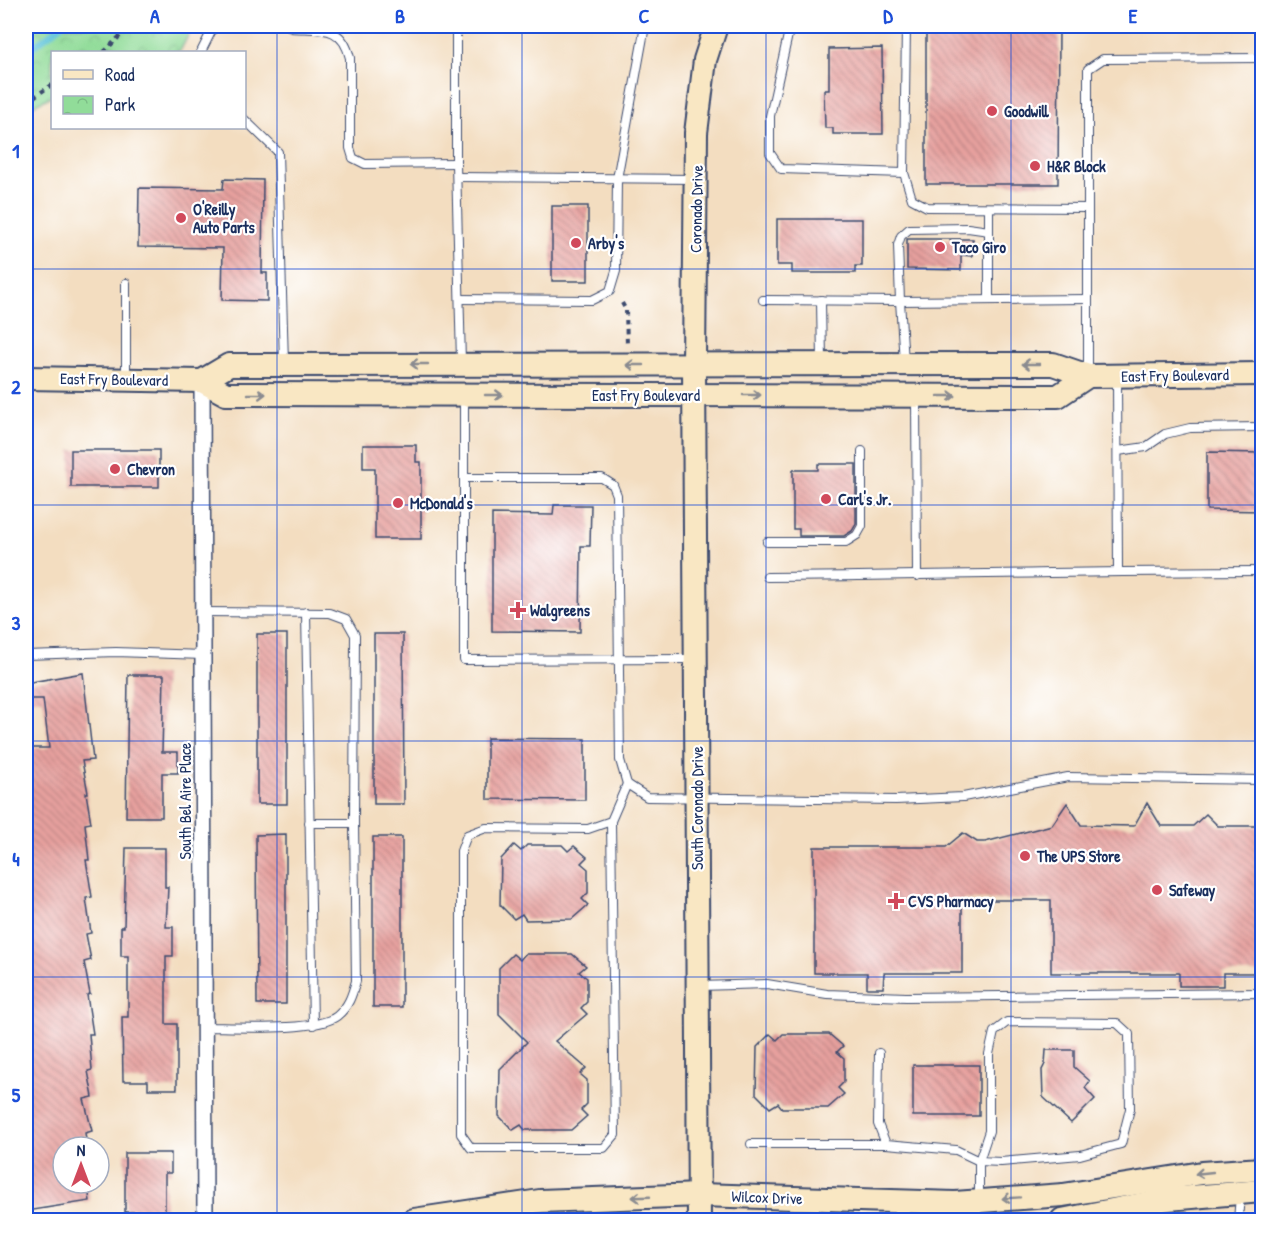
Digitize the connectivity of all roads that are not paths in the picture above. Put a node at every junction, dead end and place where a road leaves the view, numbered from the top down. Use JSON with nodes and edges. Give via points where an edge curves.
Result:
{"nodes":[{"id":1,"x":214,"y":26,"type":"edge"},
{"id":2,"x":290,"y":26,"type":"edge"},
{"id":3,"x":456,"y":26,"type":"edge"},
{"id":4,"x":645,"y":26,"type":"edge"},
{"id":5,"x":716,"y":26,"type":"edge"},
{"id":6,"x":790,"y":26,"type":"edge"},
{"id":7,"x":906,"y":26,"type":"edge"},
{"id":8,"x":202,"y":51,"type":"edge"},
{"id":9,"x":1263,"y":58,"type":"edge"},
{"id":10,"x":246,"y":121,"type":"edge"},
{"id":11,"x":456,"y":163,"type":"junction"},
{"id":12,"x":904,"y":173,"type":"junction"},
{"id":13,"x":457,"y":177,"type":"junction"},
{"id":14,"x":696,"y":178,"type":"junction"},
{"id":15,"x":617,"y":179,"type":"junction"},
{"id":16,"x":989,"y":208,"type":"junction"},
{"id":17,"x":1088,"y":208,"type":"junction"},
{"id":18,"x":989,"y":231,"type":"junction"},
{"id":19,"x":126,"y":283,"type":"dead end"},
{"id":20,"x":460,"y":299,"type":"junction"},
{"id":21,"x":990,"y":299,"type":"junction"},
{"id":22,"x":1088,"y":299,"type":"junction"},
{"id":23,"x":763,"y":300,"type":"dead end"},
{"id":24,"x":821,"y":300,"type":"junction"},
{"id":25,"x":900,"y":301,"type":"junction"},
{"id":26,"x":904,"y":363,"type":"junction"},
{"id":27,"x":461,"y":364,"type":"junction"},
{"id":28,"x":822,"y":364,"type":"junction"},
{"id":29,"x":284,"y":365,"type":"junction"},
{"id":30,"x":694,"y":365,"type":"junction"},
{"id":31,"x":1263,"y":374,"type":"edge"},
{"id":32,"x":1088,"y":376,"type":"junction"},
{"id":33,"x":1117,"y":376,"type":"junction"},
{"id":34,"x":26,"y":378,"type":"edge"},
{"id":35,"x":126,"y":378,"type":"junction"},
{"id":36,"x":202,"y":381,"type":"junction"},
{"id":37,"x":464,"y":394,"type":"junction"},
{"id":38,"x":694,"y":395,"type":"junction"},
{"id":39,"x":916,"y":396,"type":"junction"},
{"id":40,"x":1263,"y":428,"type":"edge"},
{"id":41,"x":862,"y":452,"type":"dead end"},
{"id":42,"x":1118,"y":452,"type":"junction"},
{"id":43,"x":465,"y":478,"type":"junction"},
{"id":44,"x":767,"y":542,"type":"dead end"},
{"id":45,"x":1118,"y":571,"type":"junction"},
{"id":46,"x":1263,"y":571,"type":"edge"},
{"id":47,"x":917,"y":576,"type":"junction"},
{"id":48,"x":767,"y":577,"type":"dead end"},
{"id":49,"x":203,"y":612,"type":"junction"},
{"id":50,"x":306,"y":612,"type":"junction"},
{"id":51,"x":26,"y":655,"type":"edge"},
{"id":52,"x":203,"y":655,"type":"junction"},
{"id":53,"x":696,"y":658,"type":"junction"},
{"id":54,"x":620,"y":659,"type":"junction"},
{"id":55,"x":1263,"y":780,"type":"edge"},
{"id":56,"x":627,"y":784,"type":"junction"},
{"id":57,"x":697,"y":797,"type":"junction"},
{"id":58,"x":611,"y":821,"type":"junction"},
{"id":59,"x":309,"y":823,"type":"junction"},
{"id":60,"x":354,"y":823,"type":"junction"},
{"id":61,"x":698,"y":986,"type":"junction"},
{"id":62,"x":1263,"y":993,"type":"edge"},
{"id":63,"x":313,"y":1025,"type":"junction"},
{"id":64,"x":204,"y":1027,"type":"junction"},
{"id":65,"x":879,"y":1053,"type":"dead end"},
{"id":66,"x":751,"y":1144,"type":"dead end"},
{"id":67,"x":886,"y":1144,"type":"junction"},
{"id":68,"x":979,"y":1161,"type":"junction"},
{"id":69,"x":1252,"y":1169,"type":"edge"},
{"id":70,"x":1252,"y":1192,"type":"edge"},
{"id":71,"x":700,"y":1195,"type":"junction"},
{"id":72,"x":979,"y":1201,"type":"junction"},
{"id":73,"x":1263,"y":1219,"type":"edge"},
{"id":74,"x":1238,"y":1220,"type":"edge"},
{"id":75,"x":205,"y":1221,"type":"edge"},
{"id":76,"x":414,"y":1221,"type":"edge"},
{"id":77,"x":699,"y":1221,"type":"edge"},
{"id":78,"x":1062,"y":1221,"type":"edge"}],
"edges":[{"from":1,"to":8,"type":"lane"},
{"from":2,"to":11,"type":"lane","via":[[337,33],[347,44],[353,158],[365,164]]},
{"from":3,"to":11,"type":"lane"},
{"from":4,"to":15,"type":"lane"},
{"from":5,"to":14,"type":"street","name":"Coronado Drive","via":[[704,70],[696,133]]},
{"from":6,"to":12,"type":"lane","via":[[770,116],[770,153],[781,170]]},
{"from":7,"to":12,"type":"lane"},
{"from":9,"to":17,"type":"lane","via":[[1104,59],[1088,69]]},
{"from":10,"to":29,"type":"lane","via":[[278,152]]},
{"from":11,"to":13,"type":"lane"},
{"from":12,"to":16,"type":"lane","via":[[912,199],[927,207]]},
{"from":13,"to":15,"type":"lane"},
{"from":13,"to":20,"type":"lane"},
{"from":14,"to":15,"type":"lane"},
{"from":14,"to":30,"type":"street","name":"Coronado Drive"},
{"from":15,"to":20,"type":"lane","via":[[616,271],[610,291],[592,300]]},
{"from":16,"to":17,"type":"lane"},
{"from":16,"to":18,"type":"lane"},
{"from":17,"to":22,"type":"lane"},
{"from":18,"to":21,"type":"lane"},
{"from":18,"to":25,"type":"lane","via":[[909,229],[898,245]]},
{"from":19,"to":35,"type":"lane"},
{"from":20,"to":27,"type":"lane"},
{"from":21,"to":22,"type":"lane"},
{"from":21,"to":25,"type":"lane"},
{"from":22,"to":32,"type":"lane"},
{"from":23,"to":24,"type":"lane"},
{"from":24,"to":25,"type":"lane"},
{"from":24,"to":28,"type":"lane"},
{"from":25,"to":26,"type":"lane"},
{"from":26,"to":28,"type":"street","name":"East Fry Boulevard"},
{"from":32,"to":26,"type":"street","name":"East Fry Boulevard","one_way":true,"via":[[1053,364]]},
{"from":27,"to":29,"type":"street","name":"East Fry Boulevard","one_way":true},
{"from":30,"to":27,"type":"street","name":"East Fry Boulevard","one_way":true},
{"from":28,"to":30,"type":"street","name":"East Fry Boulevard"},
{"from":29,"to":36,"type":"street","name":"East Fry Boulevard","via":[[230,365]]},
{"from":30,"to":38,"type":"street","name":"Coronado Drive"},
{"from":31,"to":33,"type":"street","name":"East Fry Boulevard"},
{"from":32,"to":33,"type":"street","name":"East Fry Boulevard"},
{"from":39,"to":32,"type":"street","name":"East Fry Boulevard","one_way":true,"via":[[1059,396]]},
{"from":33,"to":42,"type":"lane"},
{"from":34,"to":35,"type":"street","name":"East Fry Boulevard"},
{"from":35,"to":36,"type":"street","name":"East Fry Boulevard"},
{"from":36,"to":37,"type":"street","name":"East Fry Boulevard","one_way":true,"via":[[226,394]]},
{"from":36,"to":49,"type":"street","name":"South Bel Aire Place"},
{"from":37,"to":38,"type":"street","name":"East Fry Boulevard","one_way":true},
{"from":37,"to":43,"type":"lane"},
{"from":38,"to":39,"type":"street","name":"East Fry Boulevard","one_way":true},
{"from":38,"to":53,"type":"street","name":"South Coronado Drive"},
{"from":39,"to":47,"type":"lane"},
{"from":40,"to":42,"type":"lane","via":[[1190,429],[1166,434],[1146,447]]},
{"from":41,"to":44,"type":"lane","via":[[862,526],[857,536],[846,542]]},
{"from":42,"to":45,"type":"lane"},
{"from":43,"to":54,"type":"lane","via":[[602,478],[613,485],[617,495]]},
{"from":43,"to":54,"type":"lane","via":[[464,660]]},
{"from":45,"to":46,"type":"lane"},
{"from":45,"to":47,"type":"lane"},
{"from":47,"to":48,"type":"lane"},
{"from":49,"to":50,"type":"lane"},
{"from":49,"to":52,"type":"street","name":"South Bel Aire Place"},
{"from":50,"to":59,"type":"lane"},
{"from":50,"to":60,"type":"lane","via":[[330,613],[346,619],[355,635]]},
{"from":51,"to":52,"type":"lane"},
{"from":52,"to":64,"type":"street","name":"South Bel Aire Place"},
{"from":53,"to":54,"type":"lane"},
{"from":53,"to":57,"type":"street","name":"South Coronado Drive"},
{"from":54,"to":56,"type":"lane","via":[[620,760]]},
{"from":55,"to":57,"type":"lane","via":[[1068,777],[963,797],[896,800]]},
{"from":56,"to":57,"type":"lane","via":[[647,797]]},
{"from":56,"to":58,"type":"lane"},
{"from":57,"to":61,"type":"street","name":"South Coronado Drive"},
{"from":58,"to":58,"type":"lane","via":[[588,829],[486,828],[467,835],[461,851],[461,1134],[471,1148],[603,1148],[615,1135]]},
{"from":59,"to":60,"type":"lane"},
{"from":59,"to":63,"type":"lane"},
{"from":60,"to":63,"type":"lane","via":[[356,981],[350,1002],[336,1017]]},
{"from":61,"to":62,"type":"lane","via":[[767,984],[828,994],[906,997]]},
{"from":61,"to":71,"type":"street","name":"South Coronado Drive"},
{"from":63,"to":64,"type":"lane"},
{"from":64,"to":75,"type":"street","name":"South Bel Aire Place"},
{"from":65,"to":67,"type":"lane","via":[[878,1124]]},
{"from":66,"to":67,"type":"lane"},
{"from":67,"to":68,"type":"lane","via":[[956,1150]]},
{"from":68,"to":68,"type":"lane","via":[[1080,1155],[1121,1144],[1130,1109],[1129,1034],[1117,1023],[1007,1022],[994,1032],[989,1054],[990,1131]]},
{"from":68,"to":72,"type":"lane"},
{"from":69,"to":70,"type":"lane"},
{"from":69,"to":72,"type":"street","name":"Wilcox Drive","one_way":true,"via":[[1063,1195]]},
{"from":70,"to":74,"type":"lane"},
{"from":70,"to":78,"type":"street","via":[[1168,1199]]},
{"from":71,"to":72,"type":"street","name":"Wilcox Drive"},
{"from":71,"to":76,"type":"street","name":"Wilcox Drive","one_way":true,"via":[[540,1201]]},
{"from":71,"to":77,"type":"street","name":"South Coronado Drive"},
{"from":73,"to":74,"type":"lane"}]}
